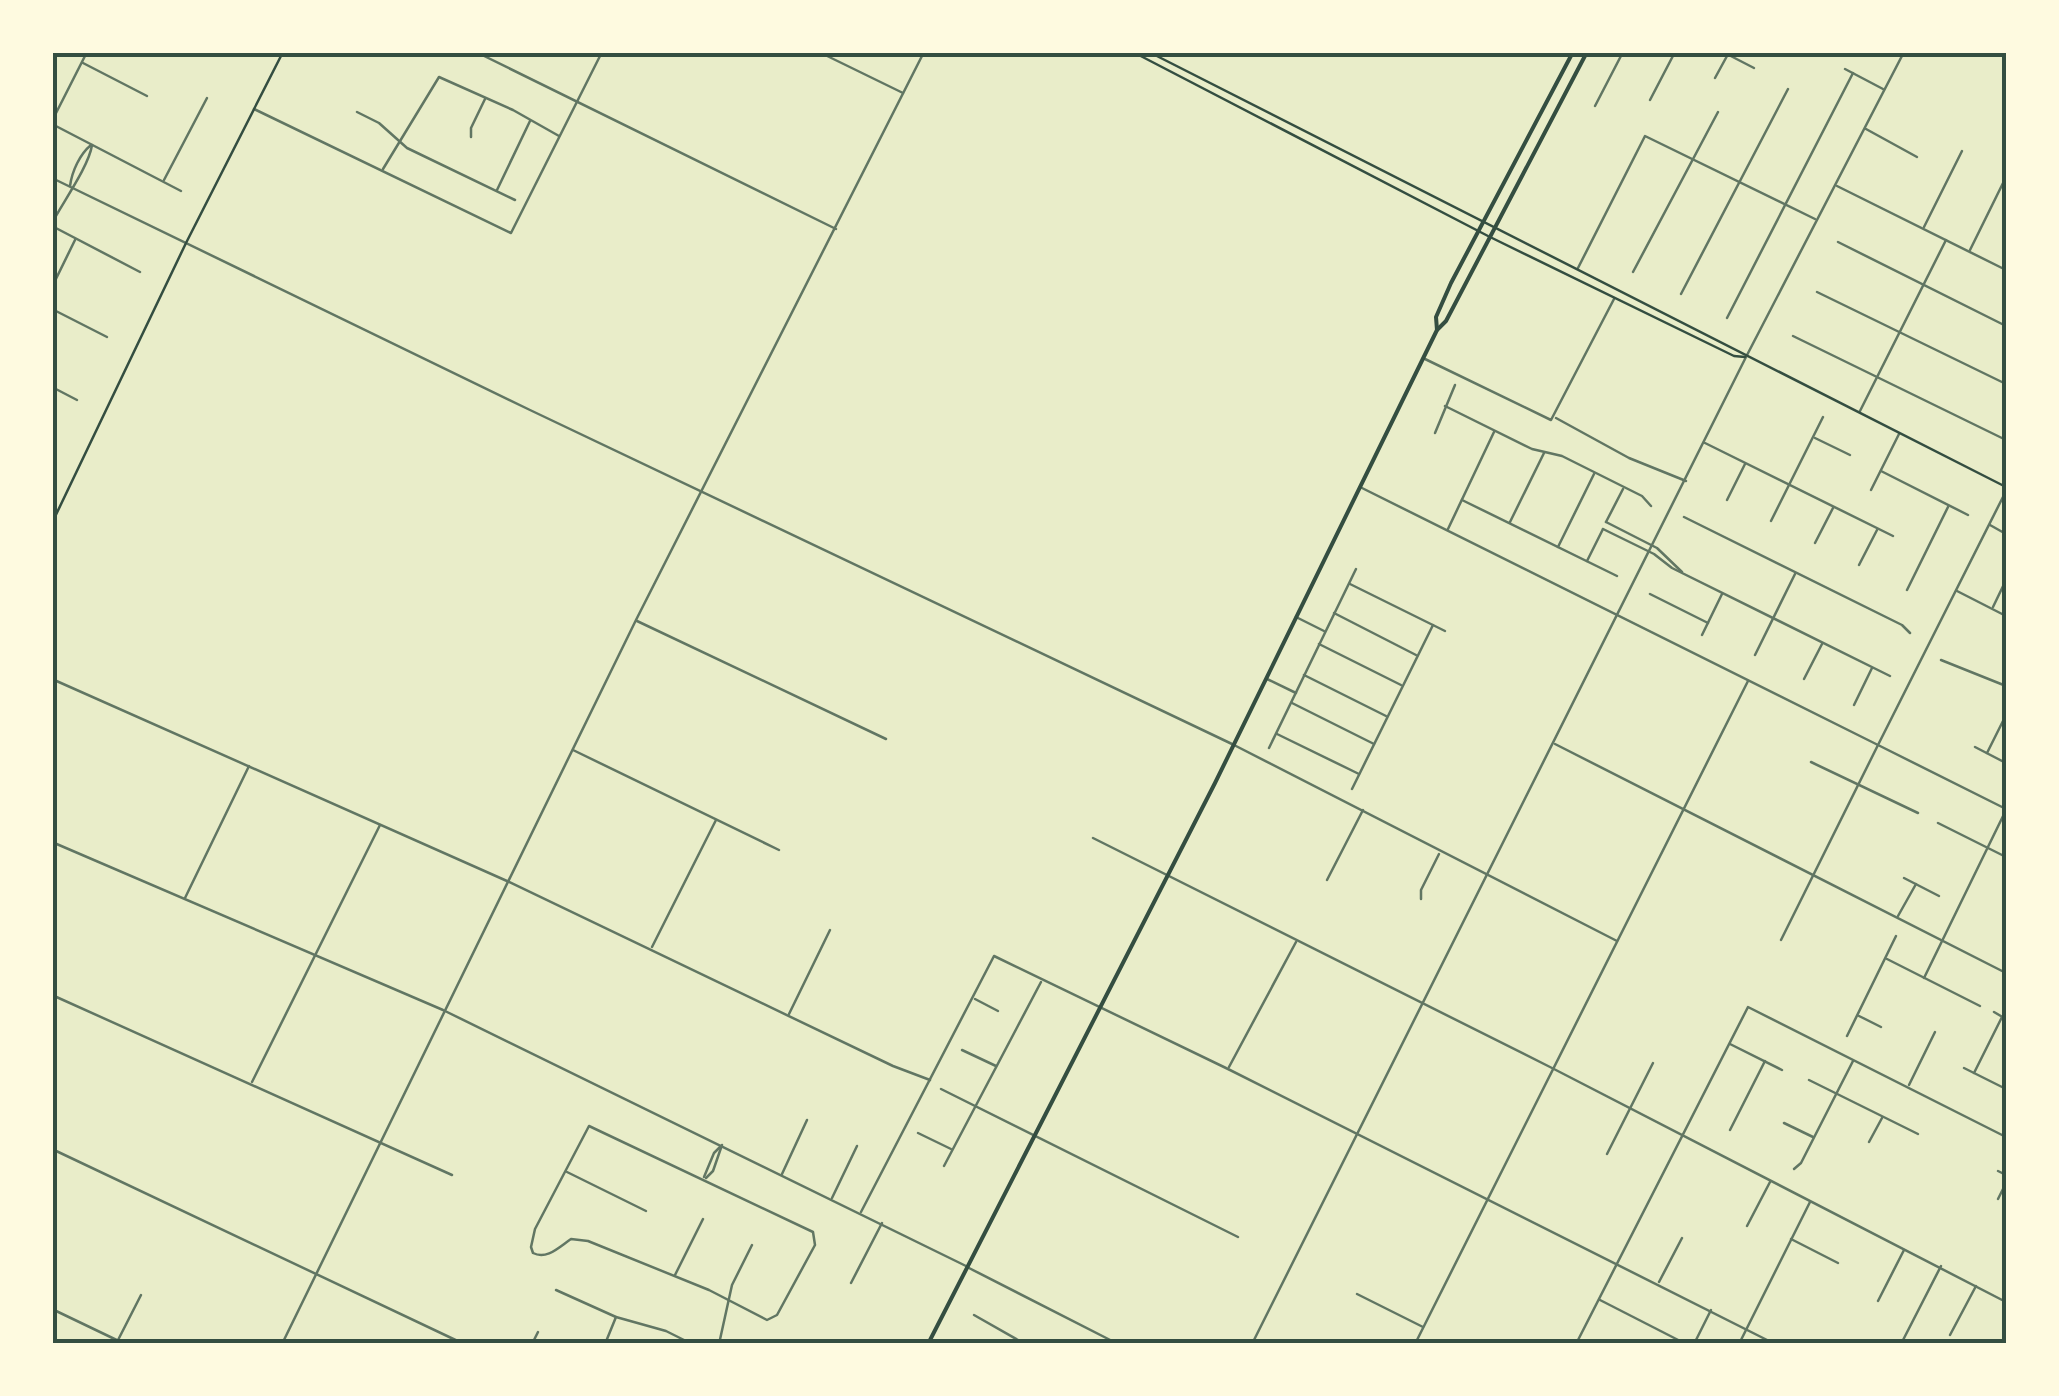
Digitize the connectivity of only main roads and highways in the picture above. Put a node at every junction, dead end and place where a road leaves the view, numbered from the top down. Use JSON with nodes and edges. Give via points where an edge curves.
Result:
{"nodes":[{"id":1,"x":283,"y":52,"type":"edge"},
{"id":2,"x":1133,"y":52,"type":"edge"},
{"id":3,"x":1149,"y":52,"type":"edge"},
{"id":4,"x":1573,"y":52,"type":"edge"},
{"id":5,"x":1587,"y":52,"type":"edge"},
{"id":6,"x":1482,"y":222,"type":"junction"},
{"id":7,"x":1494,"y":228,"type":"junction"},
{"id":8,"x":1477,"y":230,"type":"junction"},
{"id":9,"x":1488,"y":236,"type":"junction"},
{"id":10,"x":1436,"y":330,"type":"junction"},
{"id":11,"x":1746,"y":358,"type":"junction"},
{"id":12,"x":2006,"y":489,"type":"edge"},
{"id":13,"x":54,"y":514,"type":"edge"},
{"id":14,"x":52,"y":524,"type":"edge"},
{"id":15,"x":928,"y":1344,"type":"edge"}],
"edges":[{"from":1,"to":13,"type":"main road"},
{"from":2,"to":8,"type":"main road"},
{"from":3,"to":6,"type":"main road"},
{"from":4,"to":6,"type":"main road"},
{"from":5,"to":7,"type":"main road"},
{"from":6,"to":7,"type":"main road"},
{"from":6,"to":8,"type":"main road"},
{"from":7,"to":9,"type":"main road"},
{"from":7,"to":11,"type":"main road"},
{"from":8,"to":9,"type":"main road"},
{"from":8,"to":10,"type":"main road"},
{"from":9,"to":10,"type":"main road"},
{"from":9,"to":11,"type":"main road"},
{"from":10,"to":15,"type":"main road"},
{"from":11,"to":12,"type":"main road"},
{"from":13,"to":14,"type":"main road"}]}
